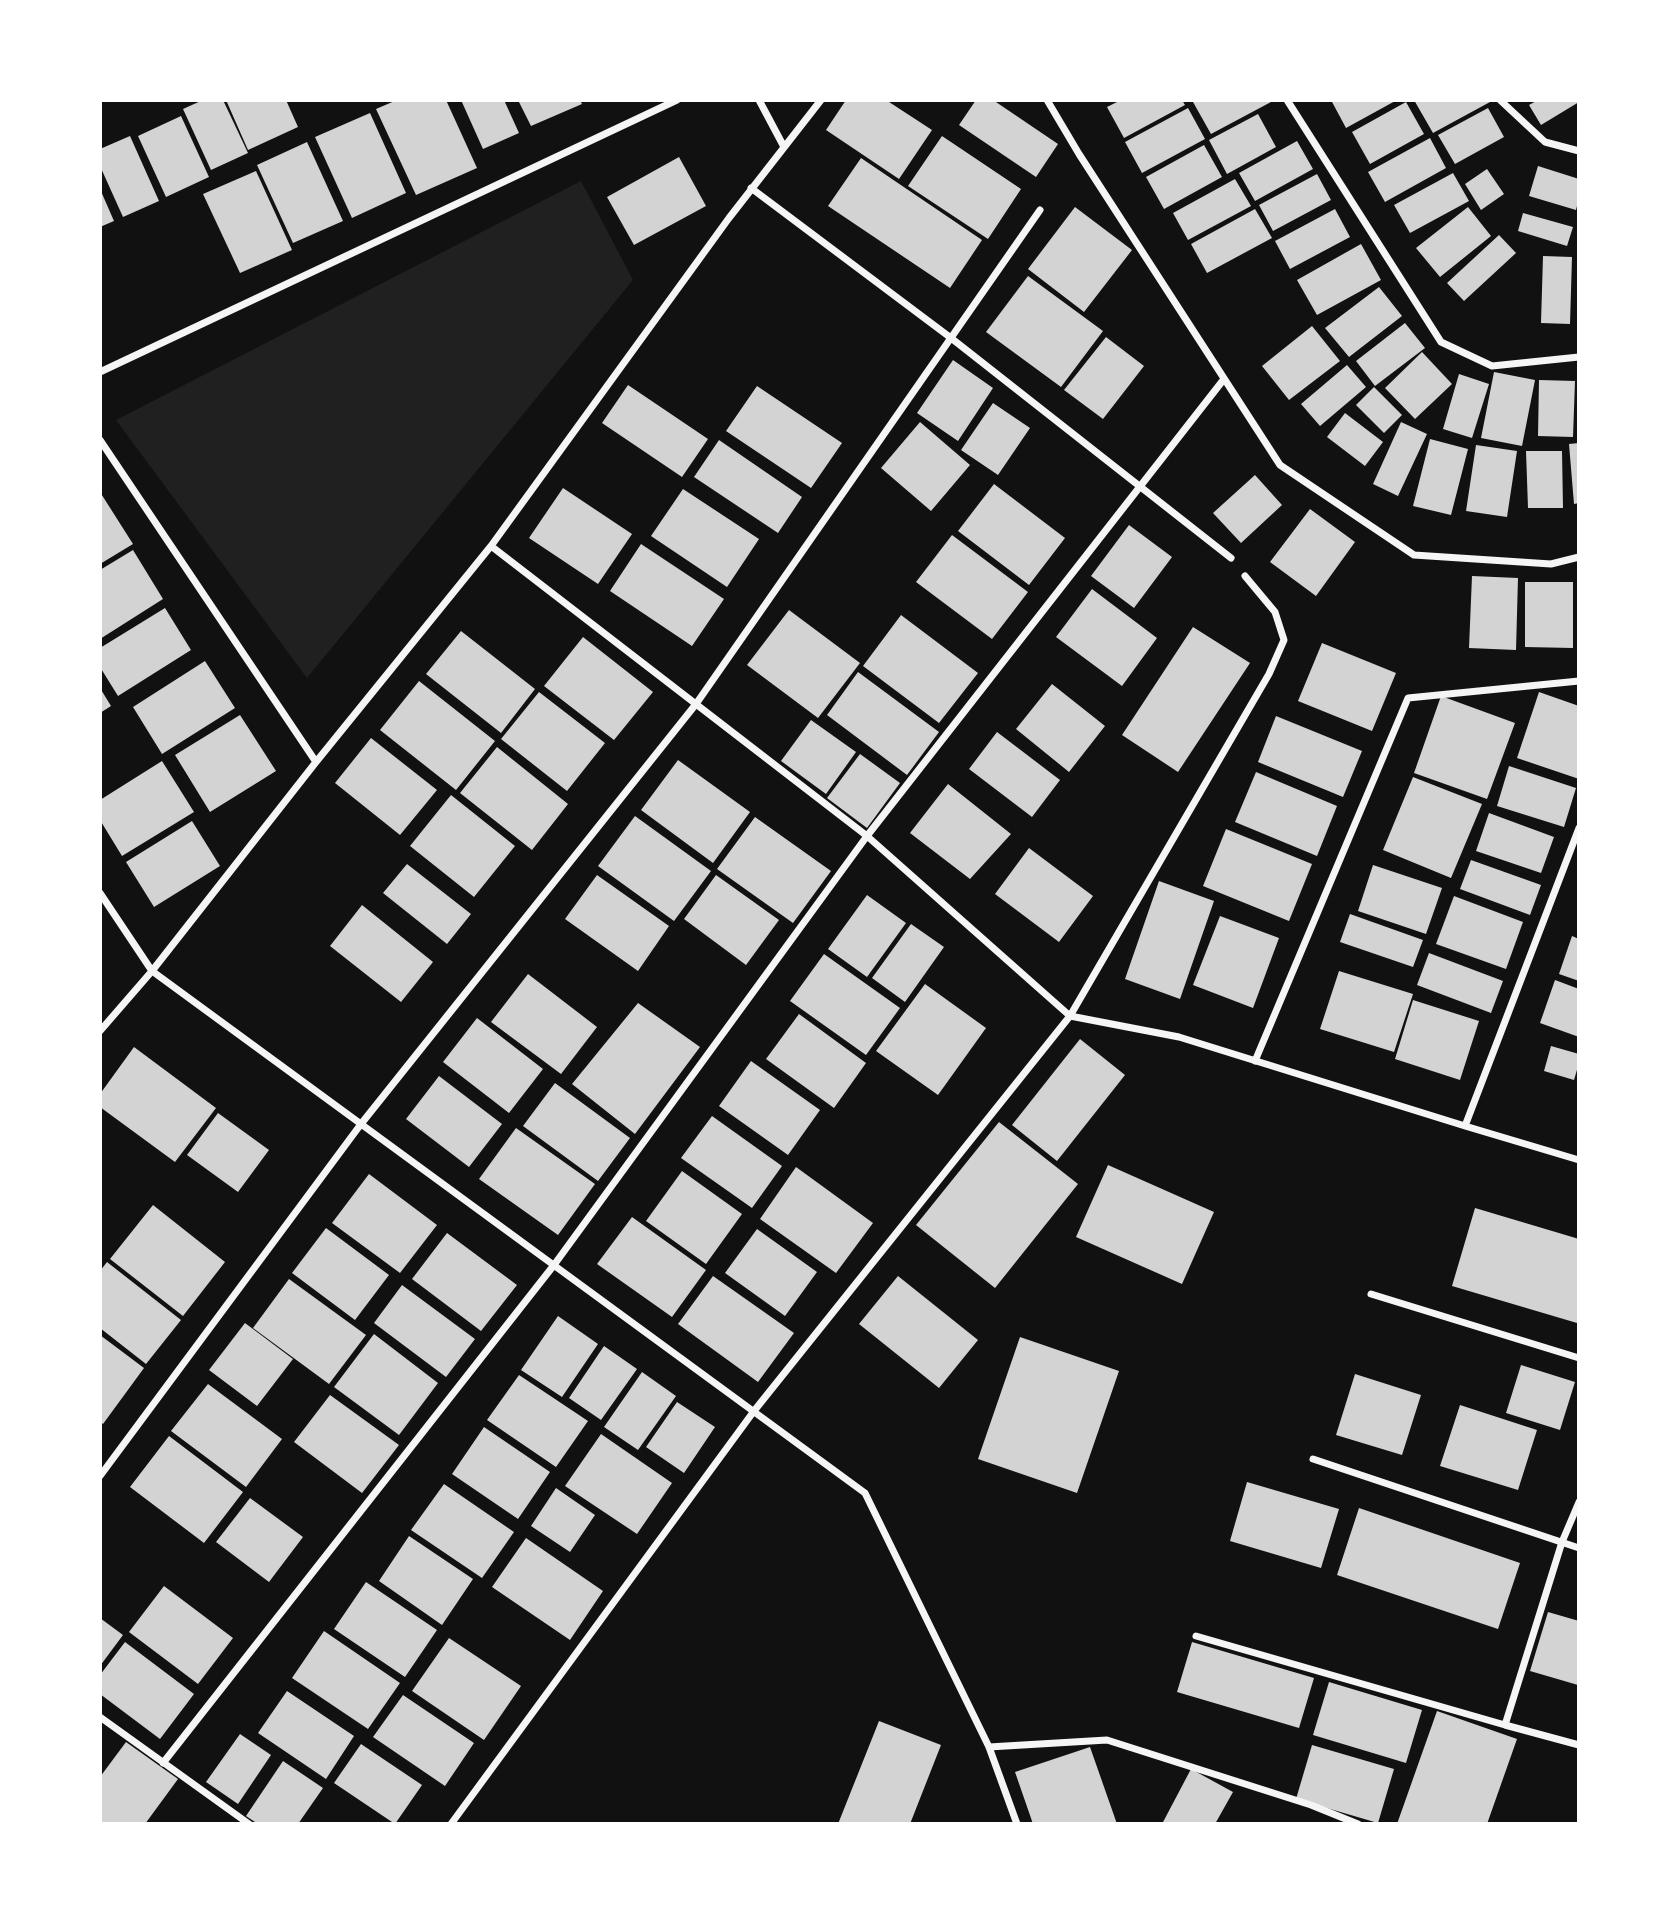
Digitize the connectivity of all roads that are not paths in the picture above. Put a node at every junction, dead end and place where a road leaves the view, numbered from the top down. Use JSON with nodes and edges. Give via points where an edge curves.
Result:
{"nodes":[{"id":1,"x":677,"y":100,"type":"edge"},
{"id":2,"x":760,"y":100,"type":"edge"},
{"id":3,"x":821,"y":100,"type":"edge"},
{"id":4,"x":1047,"y":100,"type":"edge"},
{"id":5,"x":1287,"y":100,"type":"edge"},
{"id":6,"x":1500,"y":100,"type":"edge"},
{"id":7,"x":784,"y":148,"type":"junction"},
{"id":8,"x":1579,"y":151,"type":"edge"},
{"id":9,"x":751,"y":188,"type":"junction"},
{"id":10,"x":1040,"y":211,"type":"dead end"},
{"id":11,"x":951,"y":338,"type":"junction"},
{"id":12,"x":1579,"y":357,"type":"edge"},
{"id":13,"x":100,"y":372,"type":"edge"},
{"id":14,"x":1224,"y":379,"type":"junction"},
{"id":15,"x":100,"y":440,"type":"edge"},
{"id":16,"x":1140,"y":487,"type":"junction"},
{"id":17,"x":491,"y":546,"type":"junction"},
{"id":18,"x":1579,"y":557,"type":"edge"},
{"id":19,"x":1231,"y":558,"type":"dead end"},
{"id":20,"x":1245,"y":576,"type":"dead end"},
{"id":21,"x":1579,"y":681,"type":"edge"},
{"id":22,"x":696,"y":704,"type":"junction"},
{"id":23,"x":316,"y":762,"type":"junction"},
{"id":24,"x":1579,"y":828,"type":"edge"},
{"id":25,"x":867,"y":836,"type":"junction"},
{"id":26,"x":100,"y":892,"type":"edge"},
{"id":27,"x":152,"y":971,"type":"junction"},
{"id":28,"x":1070,"y":1016,"type":"junction"},
{"id":29,"x":100,"y":1031,"type":"edge"},
{"id":30,"x":1255,"y":1061,"type":"junction"},
{"id":31,"x":361,"y":1124,"type":"junction"},
{"id":32,"x":1465,"y":1126,"type":"junction"},
{"id":33,"x":1579,"y":1160,"type":"edge"},
{"id":34,"x":554,"y":1265,"type":"junction"},
{"id":35,"x":1371,"y":1294,"type":"dead end"},
{"id":36,"x":1579,"y":1358,"type":"edge"},
{"id":37,"x":754,"y":1411,"type":"junction"},
{"id":38,"x":1313,"y":1459,"type":"dead end"},
{"id":39,"x":100,"y":1476,"type":"edge"},
{"id":40,"x":1579,"y":1502,"type":"edge"},
{"id":41,"x":1562,"y":1542,"type":"junction"},
{"id":42,"x":1579,"y":1548,"type":"edge"},
{"id":43,"x":1196,"y":1636,"type":"dead end"},
{"id":44,"x":100,"y":1717,"type":"edge"},
{"id":45,"x":1505,"y":1725,"type":"junction"},
{"id":46,"x":1579,"y":1745,"type":"edge"},
{"id":47,"x":989,"y":1747,"type":"junction"},
{"id":48,"x":163,"y":1763,"type":"junction"},
{"id":49,"x":249,"y":1824,"type":"edge"},
{"id":50,"x":451,"y":1824,"type":"edge"},
{"id":51,"x":1017,"y":1824,"type":"edge"},
{"id":52,"x":1358,"y":1824,"type":"edge"}],
"edges":[{"from":1,"to":13,"type":"street"},
{"from":2,"to":7,"type":"street"},
{"from":3,"to":7,"type":"street"},
{"from":4,"to":14,"type":"street"},
{"from":5,"to":12,"type":"street","via":[[1441,341],[1492,366]]},
{"from":6,"to":8,"type":"street","via":[[1545,142]]},
{"from":7,"to":9,"type":"street"},
{"from":9,"to":11,"type":"street"},
{"from":9,"to":17,"type":"street"},
{"from":10,"to":11,"type":"street"},
{"from":11,"to":16,"type":"street"},
{"from":11,"to":22,"type":"street"},
{"from":14,"to":16,"type":"street"},
{"from":14,"to":18,"type":"street","via":[[1280,465],[1414,555],[1551,564]]},
{"from":15,"to":23,"type":"street"},
{"from":16,"to":19,"type":"street"},
{"from":16,"to":25,"type":"street"},
{"from":17,"to":22,"type":"street"},
{"from":17,"to":23,"type":"street"},
{"from":20,"to":28,"type":"street","via":[[1275,612],[1284,640],[1269,674]]},
{"from":21,"to":30,"type":"street","via":[[1408,698]]},
{"from":22,"to":25,"type":"street"},
{"from":22,"to":31,"type":"street"},
{"from":23,"to":27,"type":"street"},
{"from":24,"to":32,"type":"street"},
{"from":25,"to":28,"type":"street"},
{"from":25,"to":34,"type":"street"},
{"from":26,"to":27,"type":"street"},
{"from":27,"to":29,"type":"street"},
{"from":27,"to":31,"type":"street"},
{"from":28,"to":30,"type":"street","via":[[1179,1037]]},
{"from":28,"to":37,"type":"street"},
{"from":30,"to":32,"type":"street"},
{"from":31,"to":34,"type":"street"},
{"from":31,"to":39,"type":"street"},
{"from":32,"to":33,"type":"street"},
{"from":34,"to":37,"type":"street"},
{"from":34,"to":48,"type":"street"},
{"from":35,"to":36,"type":"street"},
{"from":37,"to":47,"type":"street","via":[[865,1493]]},
{"from":37,"to":50,"type":"street"},
{"from":38,"to":41,"type":"street"},
{"from":40,"to":41,"type":"street"},
{"from":41,"to":42,"type":"street"},
{"from":41,"to":45,"type":"street"},
{"from":43,"to":45,"type":"street"},
{"from":44,"to":48,"type":"street"},
{"from":45,"to":46,"type":"street"},
{"from":47,"to":51,"type":"street"},
{"from":47,"to":52,"type":"street","via":[[1107,1740]]},
{"from":48,"to":49,"type":"street"}]}
